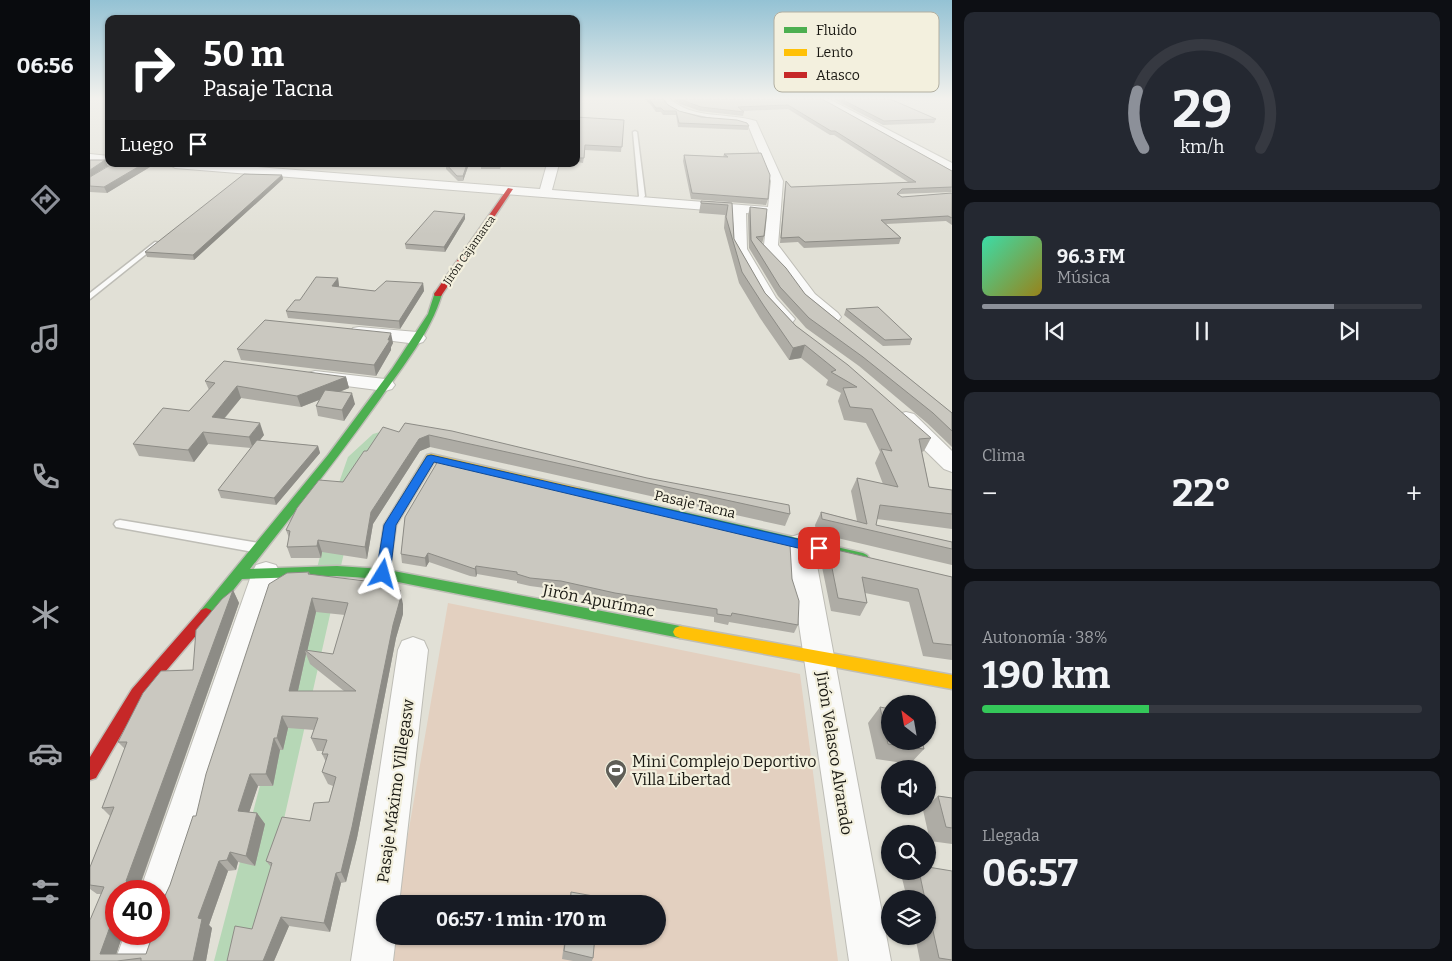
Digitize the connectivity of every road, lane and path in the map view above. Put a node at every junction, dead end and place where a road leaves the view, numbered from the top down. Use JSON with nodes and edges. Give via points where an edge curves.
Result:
{"nodes":[{"id":1,"x":636,"y":144,"type":"edge"},
{"id":2,"x":761,"y":144,"type":"edge"},
{"id":3,"x":906,"y":144,"type":"edge"},
{"id":4,"x":90,"y":157,"type":"edge"},
{"id":5,"x":105,"y":159,"type":"edge"},
{"id":6,"x":202,"y":167,"type":"edge"},
{"id":7,"x":552,"y":167,"type":"edge"},
{"id":8,"x":952,"y":168,"type":"edge"},
{"id":9,"x":312,"y":169,"type":"edge"},
{"id":10,"x":510,"y":189,"type":"junction"},
{"id":11,"x":545,"y":192,"type":"junction"},
{"id":12,"x":640,"y":199,"type":"junction"},
{"id":13,"x":739,"y":208,"type":"junction"},
{"id":14,"x":773,"y":211,"type":"junction"},
{"id":15,"x":166,"y":235,"type":"edge"},
{"id":16,"x":90,"y":297,"type":"edge"},
{"id":17,"x":845,"y":328,"type":"edge"},
{"id":18,"x":341,"y":330,"type":"edge"},
{"id":19,"x":799,"y":333,"type":"edge"},
{"id":20,"x":417,"y":338,"type":"junction"},
{"id":21,"x":298,"y":375,"type":"edge"},
{"id":22,"x":385,"y":386,"type":"junction"},
{"id":23,"x":896,"y":410,"type":"edge"},
{"id":24,"x":952,"y":464,"type":"edge"},
{"id":25,"x":120,"y":524,"type":"dead end"},
{"id":26,"x":800,"y":544,"type":"junction"},
{"id":27,"x":876,"y":561,"type":"edge"},
{"id":28,"x":255,"y":565,"type":"junction"},
{"id":29,"x":383,"y":574,"type":"junction"},
{"id":30,"x":413,"y":650,"type":"dead end"},
{"id":31,"x":820,"y":659,"type":"junction"},
{"id":32,"x":952,"y":682,"type":"edge"},
{"id":33,"x":90,"y":772,"type":"edge"},
{"id":34,"x":163,"y":880,"type":"edge"},
{"id":35,"x":141,"y":945,"type":"edge"},
{"id":36,"x":136,"y":961,"type":"edge"},
{"id":37,"x":372,"y":961,"type":"edge"},
{"id":38,"x":870,"y":961,"type":"edge"}],
"edges":[{"from":1,"to":12,"type":"lane"},
{"from":2,"to":14,"type":"street","via":[[777,180]]},
{"from":3,"to":8,"type":"street"},
{"from":4,"to":5,"type":"street"},
{"from":6,"to":9,"type":"street","via":[[247,172]]},
{"from":7,"to":11,"type":"street"},
{"from":9,"to":10,"type":"street"},
{"from":10,"to":11,"type":"street"},
{"from":10,"to":20,"type":"street","name":"Jirón Cajamarca","via":[[435,298],[432,314]]},
{"from":11,"to":12,"type":"street"},
{"from":12,"to":13,"type":"street"},
{"from":13,"to":14,"type":"street"},
{"from":13,"to":19,"type":"street","via":[[740,248],[769,300]]},
{"from":14,"to":17,"type":"street","via":[[771,245],[808,298]]},
{"from":15,"to":16,"type":"lane"},
{"from":18,"to":20,"type":"street"},
{"from":20,"to":22,"type":"street","name":"Jirón Cajamarca"},
{"from":21,"to":22,"type":"street"},
{"from":22,"to":28,"type":"street","name":"Jirón Cajamarca"},
{"from":23,"to":24,"type":"street"},
{"from":25,"to":28,"type":"lane"},
{"from":26,"to":27,"type":"street","name":"Pasaje Tacna"},
{"from":26,"to":29,"type":"street","name":"Pasaje Tacna","via":[[431,458],[390,525]]},
{"from":26,"to":31,"type":"street","name":"Jirón Velasco Alvarado"},
{"from":28,"to":29,"type":"street","name":"Jirón Apurímac"},
{"from":28,"to":33,"type":"street","name":"Jirón Cajamarca","via":[[137,694]]},
{"from":28,"to":34,"type":"street"},
{"from":29,"to":31,"type":"street","name":"Jirón Apurímac"},
{"from":30,"to":37,"type":"street","name":"Pasaje Máximo Villegasw"},
{"from":31,"to":32,"type":"street","name":"Jirón Apurímac"},
{"from":31,"to":38,"type":"street","name":"Jirón Velasco Alvarado"},
{"from":35,"to":36,"type":"street"}]}
